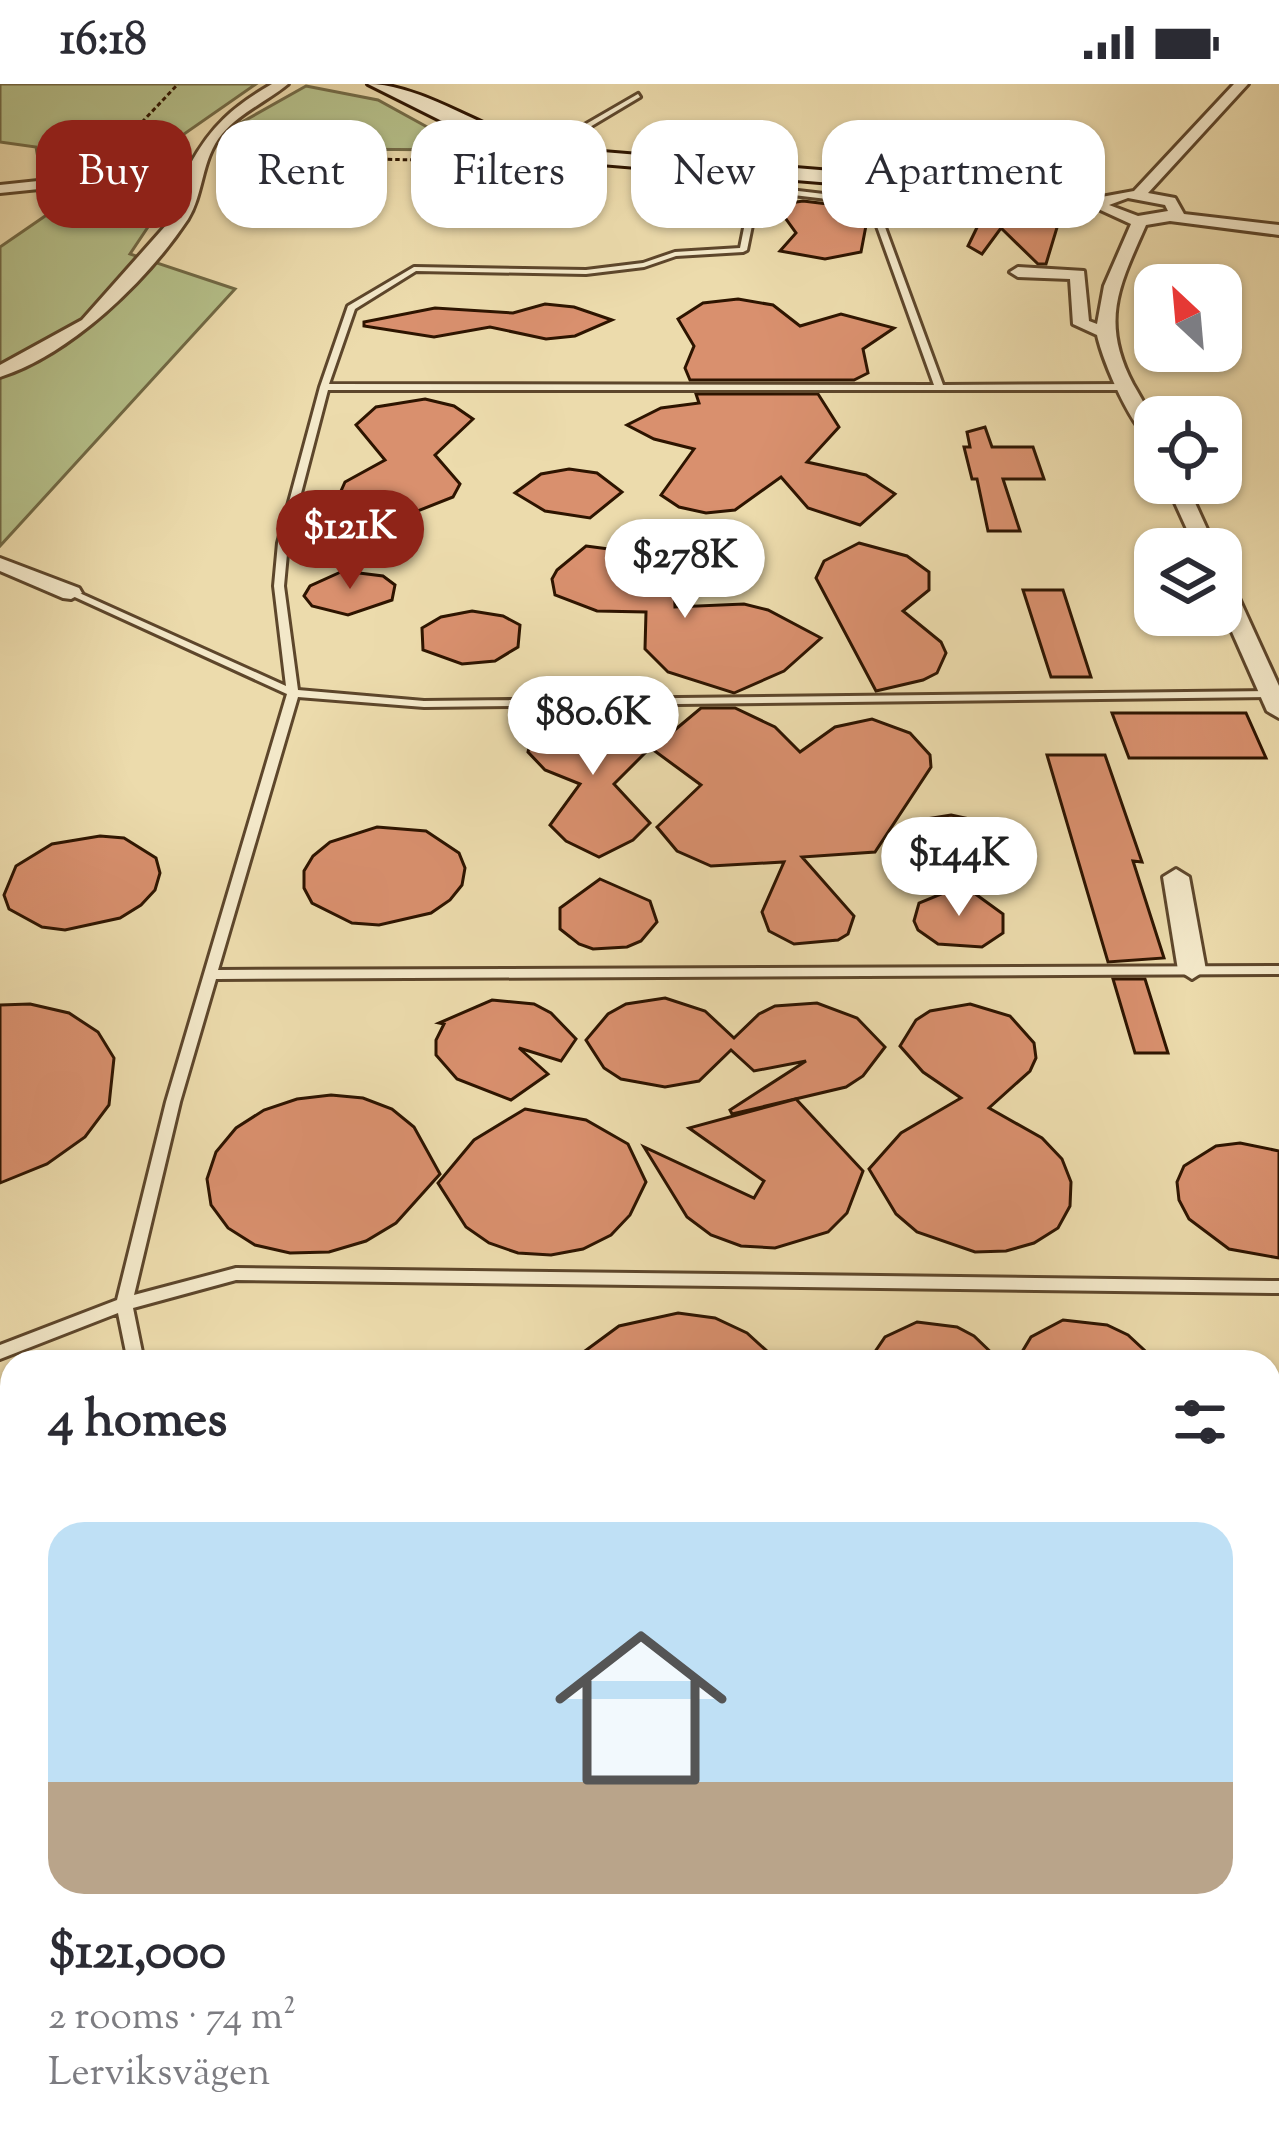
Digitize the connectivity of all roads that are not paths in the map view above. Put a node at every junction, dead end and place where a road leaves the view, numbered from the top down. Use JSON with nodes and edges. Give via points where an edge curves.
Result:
{"nodes":[{"id":1,"x":281,"y":84,"type":"edge"},
{"id":2,"x":377,"y":84,"type":"edge"},
{"id":3,"x":1241,"y":84,"type":"edge"},
{"id":4,"x":638,"y":96,"type":"dead end"},
{"id":5,"x":453,"y":120,"type":"edge"},
{"id":6,"x":597,"y":120,"type":"edge"},
{"id":7,"x":607,"y":159,"type":"edge"},
{"id":8,"x":195,"y":169,"type":"junction"},
{"id":9,"x":822,"y":176,"type":"edge"},
{"id":10,"x":0,"y":189,"type":"edge"},
{"id":11,"x":1139,"y":194,"type":"junction"},
{"id":12,"x":1105,"y":199,"type":"edge"},
{"id":13,"x":1105,"y":208,"type":"edge"},
{"id":14,"x":1172,"y":217,"type":"junction"},
{"id":15,"x":1140,"y":221,"type":"junction"},
{"id":16,"x":1279,"y":230,"type":"edge"},
{"id":17,"x":1018,"y":272,"type":"dead end"},
{"id":18,"x":1105,"y":332,"type":"junction"},
{"id":19,"x":0,"y":372,"type":"edge"},
{"id":20,"x":324,"y":387,"type":"junction"},
{"id":21,"x":1127,"y":387,"type":"junction"},
{"id":22,"x":939,"y":388,"type":"junction"},
{"id":23,"x":1134,"y":400,"type":"edge"},
{"id":24,"x":0,"y":565,"type":"edge"},
{"id":25,"x":71,"y":593,"type":"joint"},
{"id":26,"x":1242,"y":629,"type":"edge"},
{"id":27,"x":293,"y":693,"type":"junction"},
{"id":28,"x":1275,"y":702,"type":"edge"},
{"id":29,"x":1176,"y":878,"type":"dead end"},
{"id":30,"x":1192,"y":970,"type":"junction"},
{"id":31,"x":1279,"y":970,"type":"edge"},
{"id":32,"x":211,"y":975,"type":"junction"},
{"id":33,"x":1279,"y":1287,"type":"edge"},
{"id":34,"x":124,"y":1304,"type":"junction"},
{"id":35,"x":5,"y":1350,"type":"edge"},
{"id":36,"x":134,"y":1350,"type":"edge"}],
"edges":[{"from":1,"to":8,"type":"street","via":[[236,111]]},
{"from":2,"to":5,"type":"main road"},
{"from":3,"to":11,"type":"street"},
{"from":4,"to":6,"type":"lane"},
{"from":7,"to":9,"type":"main road"},
{"from":8,"to":10,"type":"street"},
{"from":8,"to":19,"type":"street","via":[[183,215],[88,324]]},
{"from":11,"to":12,"type":"street"},
{"from":11,"to":14,"type":"street","via":[[1175,205]]},
{"from":13,"to":15,"type":"street"},
{"from":14,"to":15,"type":"street"},
{"from":14,"to":16,"type":"street"},
{"from":15,"to":18,"type":"street","via":[[1113,283]]},
{"from":17,"to":18,"type":"street","via":[[1078,274],[1081,324]]},
{"from":18,"to":21,"type":"street"},
{"from":20,"to":22,"type":"lane"},
{"from":20,"to":22,"type":"lane","via":[[351,308],[414,268],[586,272],[743,250],[756,188],[872,202]]},
{"from":20,"to":27,"type":"lane","via":[[283,543],[279,586]]},
{"from":21,"to":22,"type":"lane"},
{"from":21,"to":23,"type":"street"},
{"from":24,"to":25,"type":"street"},
{"from":25,"to":27,"type":"lane"},
{"from":26,"to":28,"type":"street"},
{"from":27,"to":28,"type":"lane","via":[[424,704]]},
{"from":27,"to":32,"type":"lane"},
{"from":29,"to":30,"type":"street"},
{"from":30,"to":31,"type":"lane"},
{"from":30,"to":32,"type":"lane"},
{"from":32,"to":34,"type":"lane"},
{"from":33,"to":34,"type":"lane","via":[[236,1274]]},
{"from":34,"to":35,"type":"lane"},
{"from":34,"to":36,"type":"lane"}]}
